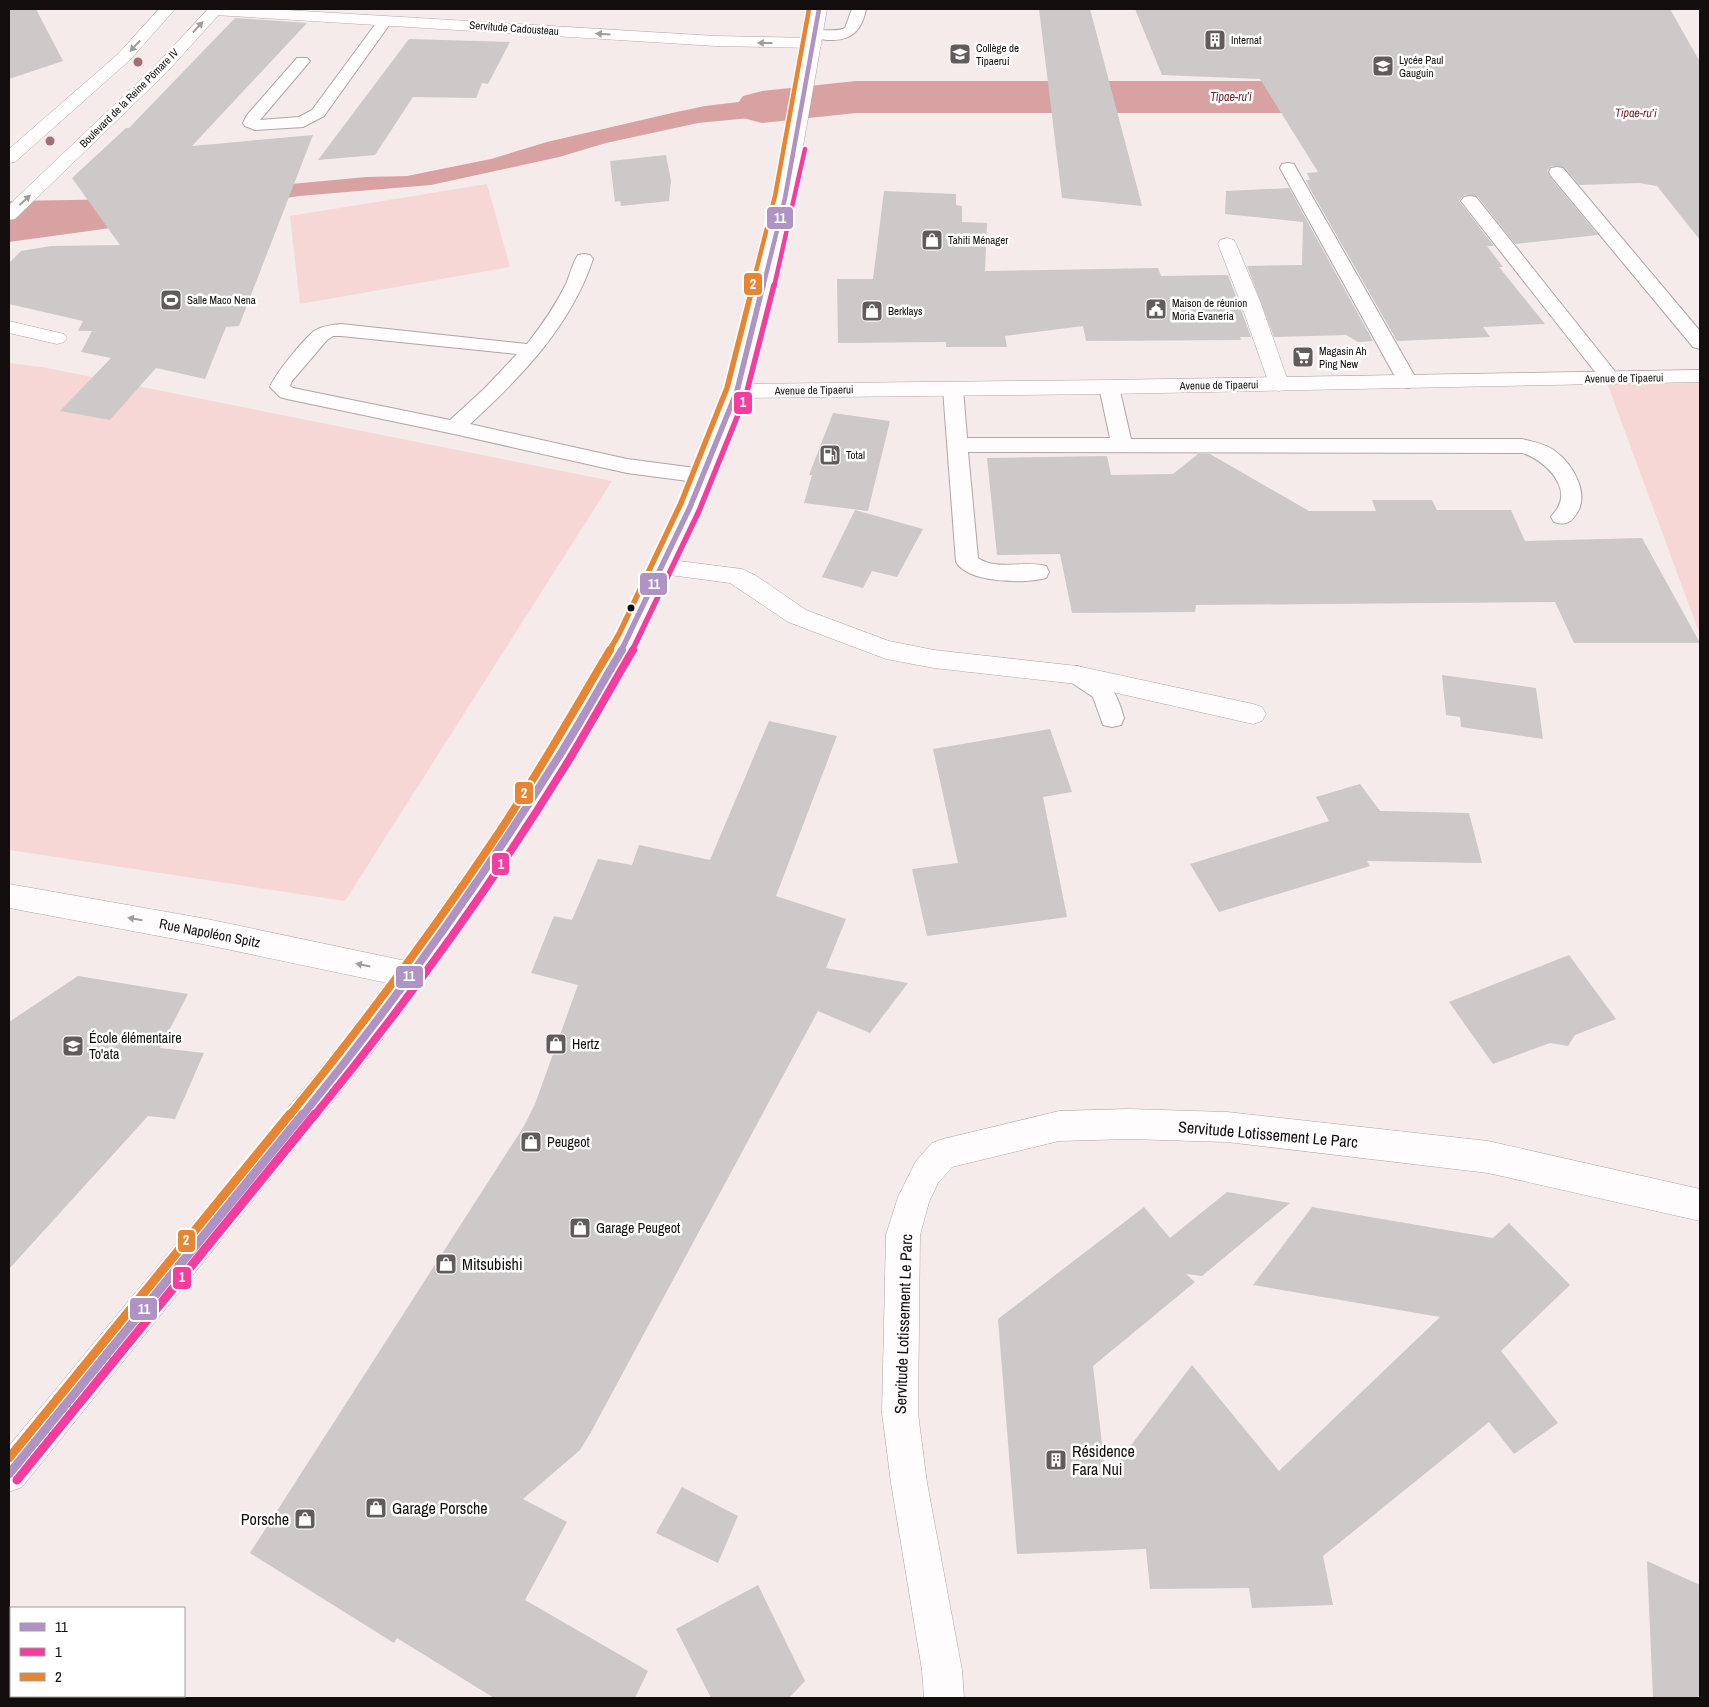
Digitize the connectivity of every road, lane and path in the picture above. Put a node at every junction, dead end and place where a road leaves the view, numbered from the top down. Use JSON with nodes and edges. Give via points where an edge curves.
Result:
{"nodes":[{"id":1,"x":167,"y":9,"type":"edge"},
{"id":2,"x":215,"y":9,"type":"edge"},
{"id":3,"x":819,"y":9,"type":"edge"},
{"id":4,"x":859,"y":9,"type":"edge"},
{"id":5,"x":385,"y":21,"type":"junction"},
{"id":6,"x":814,"y":38,"type":"junction"},
{"id":7,"x":302,"y":61,"type":"dead end"},
{"id":8,"x":9,"y":158,"type":"edge"},
{"id":9,"x":1288,"y":168,"type":"dead end"},
{"id":10,"x":1557,"y":172,"type":"dead end"},
{"id":11,"x":1470,"y":201,"type":"dead end"},
{"id":12,"x":9,"y":215,"type":"edge"},
{"id":13,"x":1227,"y":244,"type":"dead end"},
{"id":14,"x":1649,"y":256,"type":"dead end"},
{"id":15,"x":584,"y":259,"type":"dead end"},
{"id":16,"x":1700,"y":322,"type":"edge"},
{"id":17,"x":9,"y":327,"type":"edge"},
{"id":18,"x":57,"y":338,"type":"dead end"},
{"id":19,"x":1700,"y":343,"type":"edge"},
{"id":20,"x":531,"y":350,"type":"junction"},
{"id":21,"x":1700,"y":376,"type":"edge"},
{"id":22,"x":1610,"y":378,"type":"junction"},
{"id":23,"x":1408,"y":382,"type":"junction"},
{"id":24,"x":1279,"y":384,"type":"junction"},
{"id":25,"x":1109,"y":387,"type":"junction"},
{"id":26,"x":954,"y":389,"type":"junction"},
{"id":27,"x":737,"y":391,"type":"junction"},
{"id":28,"x":454,"y":428,"type":"junction"},
{"id":29,"x":958,"y":445,"type":"junction"},
{"id":30,"x":1122,"y":445,"type":"junction"},
{"id":31,"x":703,"y":476,"type":"junction"},
{"id":32,"x":1562,"y":517,"type":"dead end"},
{"id":33,"x":663,"y":567,"type":"junction"},
{"id":34,"x":1038,"y":572,"type":"dead end"},
{"id":35,"x":1077,"y":675,"type":"junction"},
{"id":36,"x":1253,"y":714,"type":"dead end"},
{"id":37,"x":1112,"y":718,"type":"dead end"},
{"id":38,"x":9,"y":896,"type":"edge"},
{"id":39,"x":411,"y":975,"type":"junction"},
{"id":40,"x":1700,"y":1205,"type":"edge"},
{"id":41,"x":9,"y":1474,"type":"edge"},
{"id":42,"x":944,"y":1698,"type":"edge"}],
"edges":[{"from":1,"to":8,"type":"main road","one_way":true,"via":[[124,57]]},
{"from":2,"to":5,"type":"main road","name":"Servitude Cadousteau"},
{"from":12,"to":2,"type":"main road","name":"Boulevard de la Reine Pōmare IV","one_way":true,"via":[[161,69]]},
{"from":3,"to":6,"type":"main road"},
{"from":4,"to":6,"type":"lane","via":[[853,30]]},
{"from":6,"to":5,"type":"main road","name":"Servitude Cadousteau","one_way":true,"via":[[716,41]]},
{"from":5,"to":7,"type":"lane","via":[[318,113],[303,122],[251,123]]},
{"from":6,"to":27,"type":"main road","via":[[796,147]]},
{"from":9,"to":23,"type":"lane"},
{"from":10,"to":19,"type":"lane"},
{"from":11,"to":22,"type":"lane"},
{"from":13,"to":24,"type":"main road"},
{"from":14,"to":16,"type":"lane"},
{"from":15,"to":20,"type":"lane","via":[[573,292]]},
{"from":17,"to":18,"type":"main road"},
{"from":20,"to":28,"type":"lane"},
{"from":20,"to":28,"type":"lane","via":[[329,331],[320,336],[283,378],[280,387],[287,394]]},
{"from":21,"to":22,"type":"main road","name":"Avenue de Tipaerui"},
{"from":22,"to":23,"type":"main road","name":"Avenue de Tipaerui"},
{"from":23,"to":24,"type":"main road","name":"Avenue de Tipaerui"},
{"from":24,"to":25,"type":"main road","name":"Avenue de Tipaerui"},
{"from":25,"to":26,"type":"main road","name":"Avenue de Tipaerui"},
{"from":25,"to":30,"type":"lane"},
{"from":26,"to":27,"type":"main road","name":"Avenue de Tipaerui"},
{"from":26,"to":29,"type":"lane"},
{"from":27,"to":31,"type":"main road"},
{"from":28,"to":31,"type":"lane","via":[[627,466]]},
{"from":29,"to":30,"type":"lane"},
{"from":29,"to":34,"type":"lane","via":[[967,562],[982,571]]},
{"from":30,"to":32,"type":"lane","via":[[1522,446],[1541,452],[1563,472],[1572,494],[1569,508]]},
{"from":31,"to":33,"type":"main road"},
{"from":33,"to":35,"type":"main road","via":[[747,580],[797,616],[886,650],[934,659]]},
{"from":33,"to":39,"type":"main road","via":[[628,639],[555,763]]},
{"from":35,"to":36,"type":"main road"},
{"from":35,"to":37,"type":"lane","via":[[1099,686]]},
{"from":39,"to":38,"type":"main road","name":"Rue Napoléon Spitz","one_way":true,"via":[[206,932]]},
{"from":39,"to":41,"type":"main road","via":[[364,1039]]},
{"from":40,"to":42,"type":"main road","name":"Servitude Lotissement Le Parc","via":[[1488,1157],[1228,1127],[1059,1126],[943,1154],[927,1172],[914,1197],[904,1234],[900,1413]]}]}
